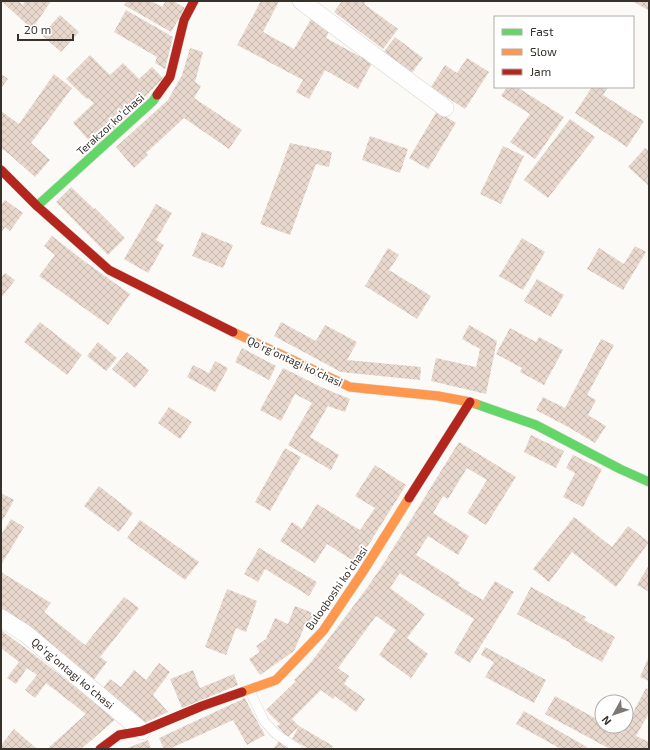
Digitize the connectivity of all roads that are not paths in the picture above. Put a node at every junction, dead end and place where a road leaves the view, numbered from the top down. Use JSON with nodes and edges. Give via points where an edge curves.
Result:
{"nodes":[{"id":1,"x":194,"y":1,"type":"edge"},
{"id":2,"x":301,"y":1,"type":"edge"},
{"id":3,"x":445,"y":108,"type":"dead end"},
{"id":4,"x":1,"y":170,"type":"edge"},
{"id":5,"x":37,"y":206,"type":"junction"},
{"id":6,"x":470,"y":402,"type":"junction"},
{"id":7,"x":649,"y":482,"type":"edge"},
{"id":8,"x":1,"y":618,"type":"edge"},
{"id":9,"x":249,"y":689,"type":"junction"},
{"id":10,"x":142,"y":731,"type":"junction"},
{"id":11,"x":100,"y":749,"type":"edge"},
{"id":12,"x":298,"y":749,"type":"edge"}],
"edges":[{"from":1,"to":5,"type":"street","name":"Terakzor koʻchasi","via":[[184,20],[170,77],[153,101]]},
{"from":2,"to":3,"type":"street"},
{"from":4,"to":5,"type":"street","name":"Qoʻrgʻontagi koʻchasi"},
{"from":5,"to":6,"type":"street","name":"Qoʻrgʻontagi koʻchasi","via":[[109,270],[226,329],[350,386]]},
{"from":6,"to":7,"type":"street","name":"Qoʻrgʻontagi koʻchasi","via":[[536,426]]},
{"from":6,"to":9,"type":"street","name":"Buloqboshi koʻchasi","via":[[323,631],[276,680]]},
{"from":8,"to":10,"type":"street","name":"Qoʻrgʻontagi koʻchasi","via":[[26,634]]},
{"from":9,"to":10,"type":"street","name":"Buloqboshi koʻchasi"},
{"from":9,"to":12,"type":"lane","via":[[264,721],[276,734]]},
{"from":10,"to":11,"type":"street","name":"Buloqboshi koʻchasi","via":[[119,735]]}]}
